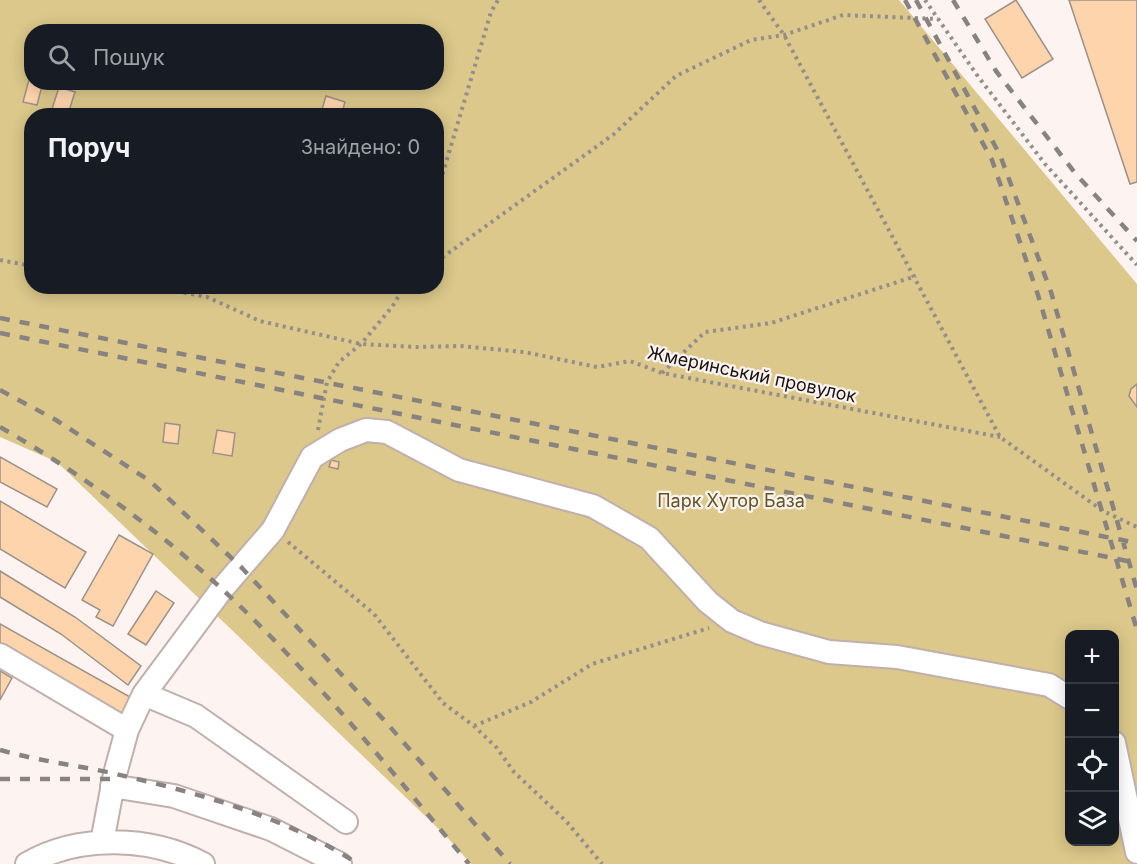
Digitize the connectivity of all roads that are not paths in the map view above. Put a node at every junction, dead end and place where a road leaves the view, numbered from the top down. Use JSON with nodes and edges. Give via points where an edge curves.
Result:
{"nodes":[{"id":1,"x":0,"y":655,"type":"edge"},
{"id":2,"x":144,"y":694,"type":"junction"},
{"id":3,"x":1065,"y":695,"type":"edge"},
{"id":4,"x":127,"y":730,"type":"junction"},
{"id":5,"x":1119,"y":767,"type":"edge"},
{"id":6,"x":112,"y":786,"type":"junction"},
{"id":7,"x":346,"y":822,"type":"dead end"},
{"id":8,"x":102,"y":842,"type":"junction"},
{"id":9,"x":1137,"y":852,"type":"edge"},
{"id":10,"x":27,"y":864,"type":"edge"},
{"id":11,"x":202,"y":864,"type":"edge"},
{"id":12,"x":340,"y":864,"type":"edge"}],
"edges":[{"from":1,"to":4,"type":"street"},
{"from":2,"to":3,"type":"street","via":[[222,589],[273,530],[312,457],[366,430],[387,432],[459,470],[593,506],[649,538],[708,602],[732,621],[760,633],[829,652],[897,657],[972,669],[1049,685]]},
{"from":2,"to":4,"type":"street"},
{"from":2,"to":7,"type":"street","via":[[196,716]]},
{"from":4,"to":6,"type":"street"},
{"from":5,"to":9,"type":"street"},
{"from":6,"to":8,"type":"street"},
{"from":6,"to":12,"type":"street","via":[[174,796],[271,829]]},
{"from":8,"to":10,"type":"street","via":[[44,854]]},
{"from":8,"to":11,"type":"street","via":[[149,846]]}]}
